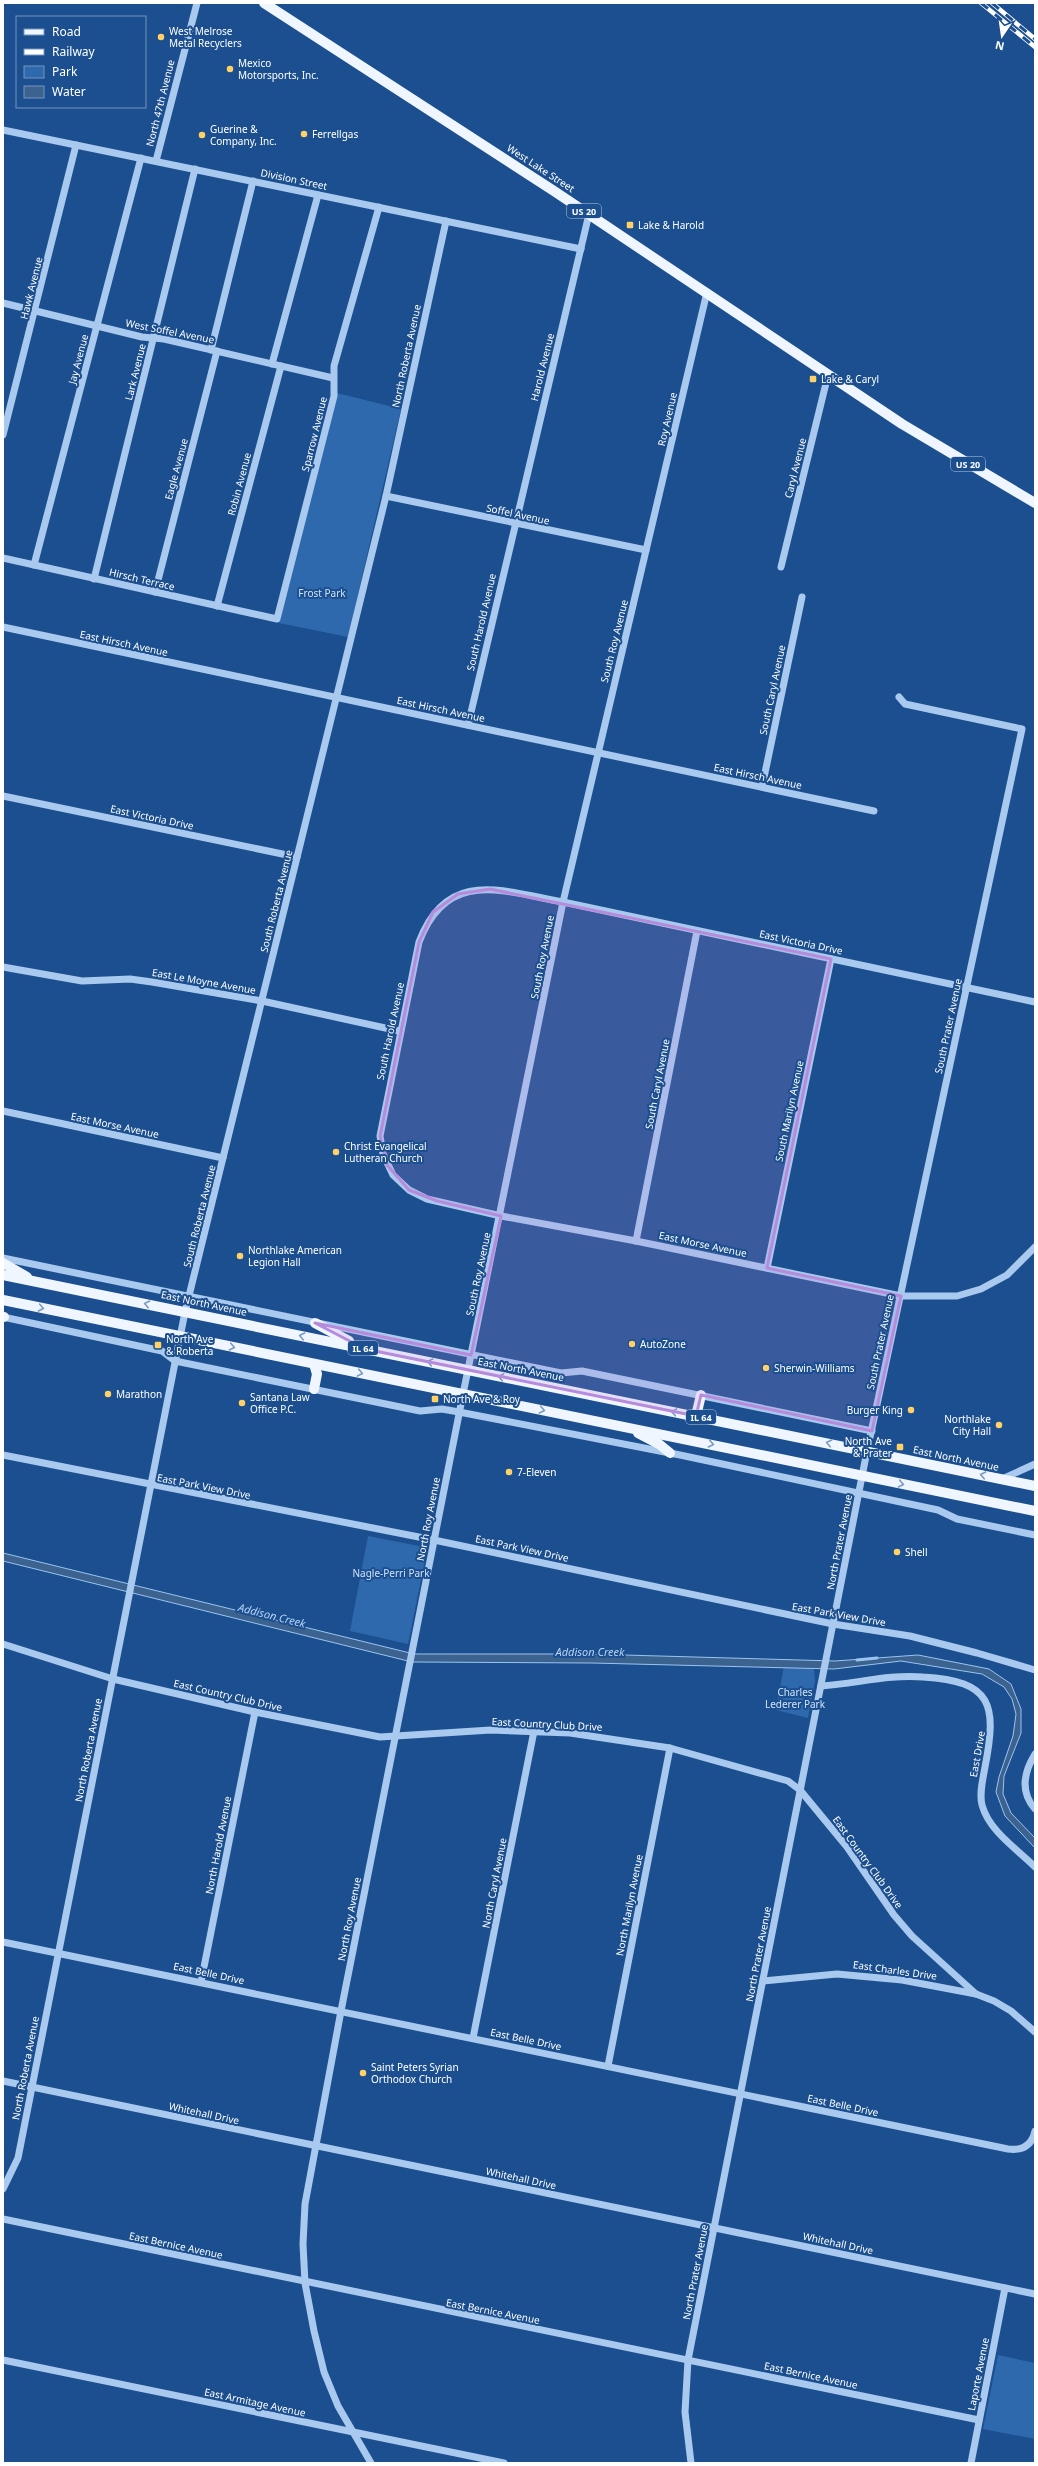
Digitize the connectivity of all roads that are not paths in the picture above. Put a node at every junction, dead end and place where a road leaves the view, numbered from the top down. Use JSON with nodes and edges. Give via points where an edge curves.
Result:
{"nodes":[{"id":1,"x":197,"y":3,"type":"edge"},
{"id":2,"x":264,"y":3,"type":"edge"},
{"id":3,"x":3,"y":130,"type":"edge"},
{"id":4,"x":76,"y":145,"type":"junction"},
{"id":5,"x":141,"y":158,"type":"junction"},
{"id":6,"x":156,"y":161,"type":"junction"},
{"id":7,"x":195,"y":169,"type":"junction"},
{"id":8,"x":253,"y":181,"type":"junction"},
{"id":9,"x":318,"y":195,"type":"junction"},
{"id":10,"x":378,"y":207,"type":"junction"},
{"id":11,"x":590,"y":214,"type":"junction"},
{"id":12,"x":446,"y":221,"type":"junction"},
{"id":13,"x":581,"y":249,"type":"junction"},
{"id":14,"x":707,"y":292,"type":"junction"},
{"id":15,"x":3,"y":303,"type":"edge"},
{"id":16,"x":35,"y":311,"type":"junction"},
{"id":17,"x":97,"y":326,"type":"junction"},
{"id":18,"x":154,"y":338,"type":"junction"},
{"id":19,"x":214,"y":350,"type":"junction"},
{"id":20,"x":272,"y":364,"type":"junction"},
{"id":21,"x":281,"y":366,"type":"junction"},
{"id":22,"x":828,"y":375,"type":"junction"},
{"id":23,"x":333,"y":378,"type":"junction"},
{"id":24,"x":3,"y":435,"type":"edge"},
{"id":25,"x":386,"y":496,"type":"junction"},
{"id":26,"x":1035,"y":503,"type":"edge"},
{"id":27,"x":514,"y":524,"type":"junction"},
{"id":28,"x":646,"y":550,"type":"junction"},
{"id":29,"x":3,"y":558,"type":"edge"},
{"id":30,"x":34,"y":565,"type":"junction"},
{"id":31,"x":781,"y":567,"type":"dead end"},
{"id":32,"x":94,"y":578,"type":"junction"},
{"id":33,"x":155,"y":592,"type":"junction"},
{"id":34,"x":802,"y":597,"type":"dead end"},
{"id":35,"x":217,"y":606,"type":"junction"},
{"id":36,"x":277,"y":619,"type":"joint"},
{"id":37,"x":3,"y":628,"type":"edge"},
{"id":38,"x":899,"y":697,"type":"dead end"},
{"id":39,"x":336,"y":698,"type":"junction"},
{"id":40,"x":468,"y":725,"type":"junction"},
{"id":41,"x":598,"y":752,"type":"junction"},
{"id":42,"x":762,"y":787,"type":"junction"},
{"id":43,"x":3,"y":796,"type":"edge"},
{"id":44,"x":874,"y":811,"type":"dead end"},
{"id":45,"x":297,"y":857,"type":"junction"},
{"id":46,"x":564,"y":902,"type":"junction"},
{"id":47,"x":697,"y":930,"type":"junction"},
{"id":48,"x":831,"y":959,"type":"junction"},
{"id":49,"x":3,"y":967,"type":"edge"},
{"id":50,"x":966,"y":987,"type":"junction"},
{"id":51,"x":262,"y":1002,"type":"junction"},
{"id":52,"x":1035,"y":1002,"type":"edge"},
{"id":53,"x":399,"y":1031,"type":"junction"},
{"id":54,"x":3,"y":1111,"type":"edge"},
{"id":55,"x":223,"y":1158,"type":"junction"},
{"id":56,"x":501,"y":1216,"type":"junction"},
{"id":57,"x":636,"y":1241,"type":"junction"},
{"id":58,"x":1035,"y":1247,"type":"edge"},
{"id":59,"x":3,"y":1258,"type":"edge"},
{"id":60,"x":3,"y":1263,"type":"edge"},
{"id":61,"x":767,"y":1268,"type":"junction"},
{"id":62,"x":3,"y":1275,"type":"edge"},
{"id":63,"x":36,"y":1281,"type":"junction"},
{"id":64,"x":901,"y":1296,"type":"junction"},
{"id":65,"x":189,"y":1297,"type":"junction"},
{"id":66,"x":3,"y":1300,"type":"edge"},
{"id":67,"x":185,"y":1312,"type":"junction"},
{"id":68,"x":3,"y":1317,"type":"edge"},
{"id":69,"x":315,"y":1323,"type":"junction"},
{"id":70,"x":181,"y":1336,"type":"junction"},
{"id":71,"x":365,"y":1348,"type":"junction"},
{"id":72,"x":471,"y":1355,"type":"junction"},
{"id":73,"x":175,"y":1361,"type":"junction"},
{"id":74,"x":314,"y":1364,"type":"junction"},
{"id":75,"x":468,"y":1370,"type":"junction"},
{"id":76,"x":314,"y":1388,"type":"junction"},
{"id":77,"x":463,"y":1394,"type":"junction"},
{"id":78,"x":701,"y":1395,"type":"junction"},
{"id":79,"x":459,"y":1412,"type":"junction"},
{"id":80,"x":696,"y":1416,"type":"junction"},
{"id":81,"x":626,"y":1427,"type":"junction"},
{"id":82,"x":872,"y":1431,"type":"junction"},
{"id":83,"x":867,"y":1451,"type":"junction"},
{"id":84,"x":670,"y":1453,"type":"junction"},
{"id":85,"x":3,"y":1455,"type":"edge"},
{"id":86,"x":1035,"y":1464,"type":"edge"},
{"id":87,"x":862,"y":1476,"type":"junction"},
{"id":88,"x":1002,"y":1479,"type":"junction"},
{"id":89,"x":151,"y":1486,"type":"junction"},
{"id":90,"x":1035,"y":1486,"type":"edge"},
{"id":91,"x":859,"y":1493,"type":"junction"},
{"id":92,"x":1035,"y":1511,"type":"edge"},
{"id":93,"x":1035,"y":1534,"type":"edge"},
{"id":94,"x":434,"y":1540,"type":"junction"},
{"id":95,"x":833,"y":1624,"type":"junction"},
{"id":96,"x":3,"y":1644,"type":"edge"},
{"id":97,"x":1035,"y":1670,"type":"edge"},
{"id":98,"x":113,"y":1679,"type":"junction"},
{"id":99,"x":821,"y":1686,"type":"junction"},
{"id":100,"x":254,"y":1712,"type":"junction"},
{"id":101,"x":534,"y":1731,"type":"junction"},
{"id":102,"x":396,"y":1737,"type":"junction"},
{"id":103,"x":670,"y":1748,"type":"junction"},
{"id":104,"x":1035,"y":1754,"type":"edge"},
{"id":105,"x":800,"y":1790,"type":"junction"},
{"id":106,"x":1035,"y":1809,"type":"edge"},
{"id":107,"x":1035,"y":1867,"type":"edge"},
{"id":108,"x":3,"y":1942,"type":"edge"},
{"id":109,"x":58,"y":1953,"type":"junction"},
{"id":110,"x":763,"y":1981,"type":"junction"},
{"id":111,"x":201,"y":1982,"type":"junction"},
{"id":112,"x":976,"y":1994,"type":"junction"},
{"id":113,"x":341,"y":2011,"type":"junction"},
{"id":114,"x":1035,"y":2032,"type":"edge"},
{"id":115,"x":473,"y":2038,"type":"junction"},
{"id":116,"x":608,"y":2066,"type":"junction"},
{"id":117,"x":3,"y":2081,"type":"edge"},
{"id":118,"x":32,"y":2087,"type":"junction"},
{"id":119,"x":740,"y":2094,"type":"junction"},
{"id":120,"x":1035,"y":2131,"type":"edge"},
{"id":121,"x":315,"y":2146,"type":"junction"},
{"id":122,"x":3,"y":2190,"type":"edge"},
{"id":123,"x":3,"y":2219,"type":"edge"},
{"id":124,"x":714,"y":2228,"type":"junction"},
{"id":125,"x":305,"y":2283,"type":"junction"},
{"id":126,"x":1005,"y":2288,"type":"junction"},
{"id":127,"x":1035,"y":2294,"type":"edge"},
{"id":128,"x":3,"y":2360,"type":"edge"},
{"id":129,"x":688,"y":2360,"type":"junction"},
{"id":130,"x":979,"y":2420,"type":"junction"},
{"id":131,"x":355,"y":2432,"type":"junction"},
{"id":132,"x":371,"y":2463,"type":"edge"},
{"id":133,"x":504,"y":2463,"type":"edge"},
{"id":134,"x":691,"y":2463,"type":"edge"},
{"id":135,"x":971,"y":2463,"type":"edge"}],
"edges":[{"from":1,"to":6,"type":"street","name":"North 47th Avenue"},
{"from":2,"to":11,"type":"main road","name":"West Lake Street","number":"US 20"},
{"from":3,"to":4,"type":"street","name":"Division Street"},
{"from":4,"to":5,"type":"street","name":"Division Street"},
{"from":4,"to":16,"type":"street","name":"Hawk Avenue"},
{"from":5,"to":6,"type":"street","name":"Division Street"},
{"from":5,"to":17,"type":"street","name":"Jay Avenue"},
{"from":6,"to":7,"type":"street","name":"Division Street"},
{"from":7,"to":8,"type":"street","name":"Division Street"},
{"from":7,"to":18,"type":"street","name":"Lark Avenue"},
{"from":8,"to":9,"type":"street","name":"Division Street"},
{"from":8,"to":19,"type":"street","name":"Eagle Avenue"},
{"from":9,"to":10,"type":"street","name":"Division Street"},
{"from":9,"to":20,"type":"street"},
{"from":10,"to":12,"type":"street","name":"Division Street"},
{"from":10,"to":23,"type":"street","name":"Sparrow Avenue","via":[[334,366]]},
{"from":11,"to":13,"type":"street","name":"Harold Avenue"},
{"from":11,"to":14,"type":"main road","name":"West Lake Street","number":"US 20"},
{"from":12,"to":13,"type":"street","name":"Division Street"},
{"from":12,"to":25,"type":"street","name":"North Roberta Avenue"},
{"from":13,"to":27,"type":"street","name":"Harold Avenue"},
{"from":14,"to":22,"type":"main road","name":"West Lake Street","number":"US 20"},
{"from":14,"to":28,"type":"street","name":"Roy Avenue"},
{"from":15,"to":16,"type":"street","name":"West Soffel Avenue"},
{"from":16,"to":17,"type":"street","name":"West Soffel Avenue"},
{"from":16,"to":24,"type":"street","name":"Hawk Avenue"},
{"from":17,"to":18,"type":"street","name":"West Soffel Avenue"},
{"from":17,"to":30,"type":"street","name":"Jay Avenue"},
{"from":18,"to":19,"type":"street","name":"West Soffel Avenue"},
{"from":18,"to":32,"type":"street","name":"Lark Avenue"},
{"from":19,"to":20,"type":"street","name":"West Soffel Avenue"},
{"from":19,"to":33,"type":"street","name":"Eagle Avenue"},
{"from":20,"to":21,"type":"street","name":"West Soffel Avenue"},
{"from":21,"to":23,"type":"street","name":"West Soffel Avenue"},
{"from":21,"to":35,"type":"street","name":"Robin Avenue"},
{"from":22,"to":26,"type":"main road","name":"West Lake Street","number":"US 20","via":[[902,424]]},
{"from":22,"to":31,"type":"street","name":"Caryl Avenue"},
{"from":23,"to":36,"type":"street","name":"Sparrow Avenue","via":[[334,396]]},
{"from":25,"to":27,"type":"street","name":"Soffel Avenue"},
{"from":25,"to":39,"type":"street","name":"South Roberta Avenue"},
{"from":27,"to":28,"type":"street","name":"Soffel Avenue"},
{"from":27,"to":40,"type":"street","name":"South Harold Avenue"},
{"from":28,"to":41,"type":"street","name":"South Roy Avenue"},
{"from":29,"to":30,"type":"street","name":"Hirsch Terrace"},
{"from":30,"to":32,"type":"street","name":"Hirsch Terrace"},
{"from":32,"to":33,"type":"street","name":"Hirsch Terrace"},
{"from":33,"to":35,"type":"street","name":"Hirsch Terrace"},
{"from":34,"to":42,"type":"street","name":"South Caryl Avenue"},
{"from":35,"to":36,"type":"street","name":"Hirsch Terrace"},
{"from":37,"to":39,"type":"street","name":"East Hirsch Avenue"},
{"from":38,"to":50,"type":"street","name":"South Prater Avenue","via":[[905,704],[1022,730]]},
{"from":39,"to":40,"type":"street","name":"East Hirsch Avenue"},
{"from":39,"to":45,"type":"street","name":"South Roberta Avenue"},
{"from":40,"to":41,"type":"street","name":"East Hirsch Avenue"},
{"from":41,"to":42,"type":"street","name":"East Hirsch Avenue"},
{"from":41,"to":46,"type":"street","name":"South Roy Avenue"},
{"from":42,"to":44,"type":"street","name":"East Hirsch Avenue"},
{"from":43,"to":45,"type":"street","name":"East Victoria Drive"},
{"from":45,"to":51,"type":"street","name":"South Roberta Avenue"},
{"from":46,"to":47,"type":"street","name":"East Victoria Drive"},
{"from":46,"to":53,"type":"street","name":"South Harold Avenue","via":[[490,889],[471,890],[444,903],[425,925],[418,942]]},
{"from":46,"to":56,"type":"street","name":"South Roy Avenue"},
{"from":47,"to":48,"type":"street","name":"East Victoria Drive"},
{"from":47,"to":57,"type":"street","name":"South Caryl Avenue"},
{"from":48,"to":50,"type":"street","name":"East Victoria Drive"},
{"from":48,"to":61,"type":"street","name":"South Marilyn Avenue"},
{"from":49,"to":51,"type":"street","name":"East Le Moyne Avenue","via":[[82,981],[130,979]]},
{"from":50,"to":52,"type":"street","name":"East Victoria Drive"},
{"from":50,"to":64,"type":"street","name":"South Prater Avenue"},
{"from":51,"to":53,"type":"street","name":"East Le Moyne Avenue"},
{"from":51,"to":55,"type":"street","name":"South Roberta Avenue"},
{"from":53,"to":56,"type":"street","name":"South Harold Avenue","via":[[380,1130],[387,1165],[400,1182],[419,1195]]},
{"from":54,"to":55,"type":"street","name":"East Morse Avenue"},
{"from":55,"to":65,"type":"street","name":"South Roberta Avenue"},
{"from":56,"to":57,"type":"street","name":"East Morse Avenue"},
{"from":56,"to":72,"type":"street","name":"South Roy Avenue"},
{"from":57,"to":61,"type":"street","name":"East Morse Avenue"},
{"from":58,"to":64,"type":"street","name":"East Morse Avenue","via":[[1007,1275],[981,1289],[956,1296]]},
{"from":59,"to":65,"type":"street","name":"East North Avenue"},
{"from":60,"to":63,"type":"main road"},
{"from":61,"to":64,"type":"street","name":"East Morse Avenue"},
{"from":62,"to":63,"type":"main road","name":"East North Avenue","number":"IL 64"},
{"from":67,"to":63,"type":"main road","name":"East North Avenue","number":"IL 64","one_way":true},
{"from":64,"to":82,"type":"street","name":"South Prater Avenue"},
{"from":65,"to":67,"type":"street","name":"South Roberta Avenue"},
{"from":65,"to":69,"type":"street","name":"East North Avenue"},
{"from":66,"to":70,"type":"main road","number":"IL 64","one_way":true},
{"from":67,"to":70,"type":"street","name":"North Roberta Avenue"},
{"from":71,"to":67,"type":"main road","name":"East North Avenue","number":"IL 64","one_way":true},
{"from":68,"to":73,"type":"street","via":[[162,1352]]},
{"from":69,"to":71,"type":"main road"},
{"from":69,"to":72,"type":"street","name":"East North Avenue"},
{"from":70,"to":73,"type":"street","name":"North Roberta Avenue"},
{"from":70,"to":74,"type":"main road","number":"IL 64","one_way":true},
{"from":75,"to":71,"type":"main road","name":"East North Avenue","number":"IL 64","one_way":true},
{"from":72,"to":75,"type":"street","name":"South Roy Avenue"},
{"from":72,"to":78,"type":"street","name":"East North Avenue","via":[[561,1373],[582,1370]]},
{"from":73,"to":76,"type":"street"},
{"from":73,"to":89,"type":"street","name":"North Roberta Avenue"},
{"from":74,"to":76,"type":"main road"},
{"from":74,"to":77,"type":"main road","number":"IL 64","one_way":true},
{"from":75,"to":77,"type":"street","name":"North Roy Avenue"},
{"from":80,"to":75,"type":"main road","name":"East North Avenue","number":"IL 64","one_way":true},
{"from":76,"to":79,"type":"street","via":[[420,1411]]},
{"from":77,"to":79,"type":"street","name":"North Roy Avenue"},
{"from":77,"to":81,"type":"main road","number":"IL 64","one_way":true},
{"from":78,"to":80,"type":"main road"},
{"from":78,"to":82,"type":"street","name":"East North Avenue"},
{"from":79,"to":84,"type":"street"},
{"from":79,"to":94,"type":"street","name":"North Roy Avenue"},
{"from":83,"to":80,"type":"main road","name":"East North Avenue","number":"IL 64","one_way":true},
{"from":81,"to":84,"type":"main road","via":[[659,1444]]},
{"from":81,"to":87,"type":"main road","number":"IL 64","one_way":true},
{"from":82,"to":83,"type":"street","name":"South Prater Avenue"},
{"from":83,"to":87,"type":"street","name":"North Prater Avenue"},
{"from":88,"to":83,"type":"main road","name":"East North Avenue","number":"IL 64","one_way":true},
{"from":84,"to":91,"type":"street"},
{"from":85,"to":89,"type":"street","name":"East Park View Drive"},
{"from":86,"to":88,"type":"street"},
{"from":87,"to":91,"type":"street","name":"North Prater Avenue"},
{"from":87,"to":92,"type":"main road","number":"IL 64","one_way":true},
{"from":88,"to":90,"type":"main road","name":"East North Avenue","number":"IL 64"},
{"from":89,"to":94,"type":"street","name":"East Park View Drive"},
{"from":89,"to":98,"type":"street","name":"North Roberta Avenue"},
{"from":91,"to":93,"type":"street","via":[[938,1510],[957,1519]]},
{"from":91,"to":95,"type":"street","name":"North Prater Avenue"},
{"from":94,"to":95,"type":"street","name":"East Park View Drive"},
{"from":94,"to":102,"type":"street","name":"North Roy Avenue"},
{"from":95,"to":97,"type":"street","name":"East Park View Drive","via":[[910,1636]]},
{"from":95,"to":99,"type":"street","name":"North Prater Avenue"},
{"from":96,"to":98,"type":"street","name":"East Country Club Drive"},
{"from":98,"to":100,"type":"street","name":"East Country Club Drive"},
{"from":98,"to":109,"type":"street","name":"North Roberta Avenue"},
{"from":99,"to":105,"type":"street","name":"North Prater Avenue"},
{"from":99,"to":107,"type":"street","name":"East Drive","via":[[921,1676],[964,1684],[981,1695],[989,1708],[992,1725],[982,1784],[982,1807],[994,1828]]},
{"from":100,"to":102,"type":"street","name":"East Country Club Drive","via":[[380,1737]]},
{"from":100,"to":111,"type":"street","name":"North Harold Avenue"},
{"from":101,"to":102,"type":"street","name":"East Country Club Drive","via":[[491,1730]]},
{"from":101,"to":103,"type":"street","name":"East Country Club Drive","via":[[602,1737]]},
{"from":101,"to":115,"type":"street","name":"North Caryl Avenue"},
{"from":102,"to":113,"type":"street","name":"North Roy Avenue"},
{"from":103,"to":105,"type":"street","name":"East Country Club Drive","via":[[788,1781]]},
{"from":103,"to":116,"type":"street","name":"North Marilyn Avenue"},
{"from":104,"to":106,"type":"street","via":[[1026,1774],[1025,1787],[1029,1801]]},
{"from":105,"to":110,"type":"street","name":"North Prater Avenue"},
{"from":105,"to":112,"type":"street","name":"East Country Club Drive","via":[[847,1847],[894,1915],[927,1951]]},
{"from":108,"to":109,"type":"street","name":"East Belle Drive"},
{"from":109,"to":111,"type":"street","name":"East Belle Drive"},
{"from":109,"to":118,"type":"street","name":"North Roberta Avenue"},
{"from":110,"to":112,"type":"street","name":"East Charles Drive","via":[[844,1974],[902,1980]]},
{"from":110,"to":119,"type":"street","name":"North Prater Avenue"},
{"from":111,"to":113,"type":"street","name":"East Belle Drive"},
{"from":112,"to":114,"type":"street","name":"East Country Club Drive","via":[[1011,2011]]},
{"from":113,"to":115,"type":"street","name":"East Belle Drive"},
{"from":113,"to":121,"type":"street","name":"North Roy Avenue"},
{"from":115,"to":116,"type":"street","name":"East Belle Drive"},
{"from":116,"to":119,"type":"street","name":"East Belle Drive"},
{"from":117,"to":118,"type":"street","name":"Whitehall Drive"},
{"from":118,"to":121,"type":"street","name":"Whitehall Drive"},
{"from":118,"to":122,"type":"street","name":"North Roberta Avenue","via":[[18,2158]]},
{"from":119,"to":120,"type":"street","name":"East Belle Drive","via":[[1008,2149],[1024,2148],[1030,2143]]},
{"from":119,"to":124,"type":"street","name":"North Prater Avenue"},
{"from":121,"to":124,"type":"street","name":"Whitehall Drive"},
{"from":121,"to":125,"type":"street","name":"North Roy Avenue","via":[[303,2225]]},
{"from":123,"to":125,"type":"street","name":"East Bernice Avenue"},
{"from":124,"to":126,"type":"street","name":"Whitehall Drive"},
{"from":124,"to":129,"type":"street","name":"North Prater Avenue"},
{"from":125,"to":129,"type":"street","name":"East Bernice Avenue"},
{"from":125,"to":131,"type":"street","name":"North Roy Avenue","via":[[324,2372],[338,2406]]},
{"from":126,"to":127,"type":"street","name":"Whitehall Drive"},
{"from":126,"to":130,"type":"street","name":"Laporte Avenue"},
{"from":128,"to":131,"type":"street","name":"East Armitage Avenue"},
{"from":129,"to":130,"type":"street","name":"East Bernice Avenue"},
{"from":129,"to":134,"type":"street","name":"North Prater Avenue","via":[[685,2412]]},
{"from":130,"to":135,"type":"street","name":"Laporte Avenue"},
{"from":131,"to":132,"type":"street","name":"North Roy Avenue"},
{"from":131,"to":133,"type":"street","name":"East Armitage Avenue"}]}
